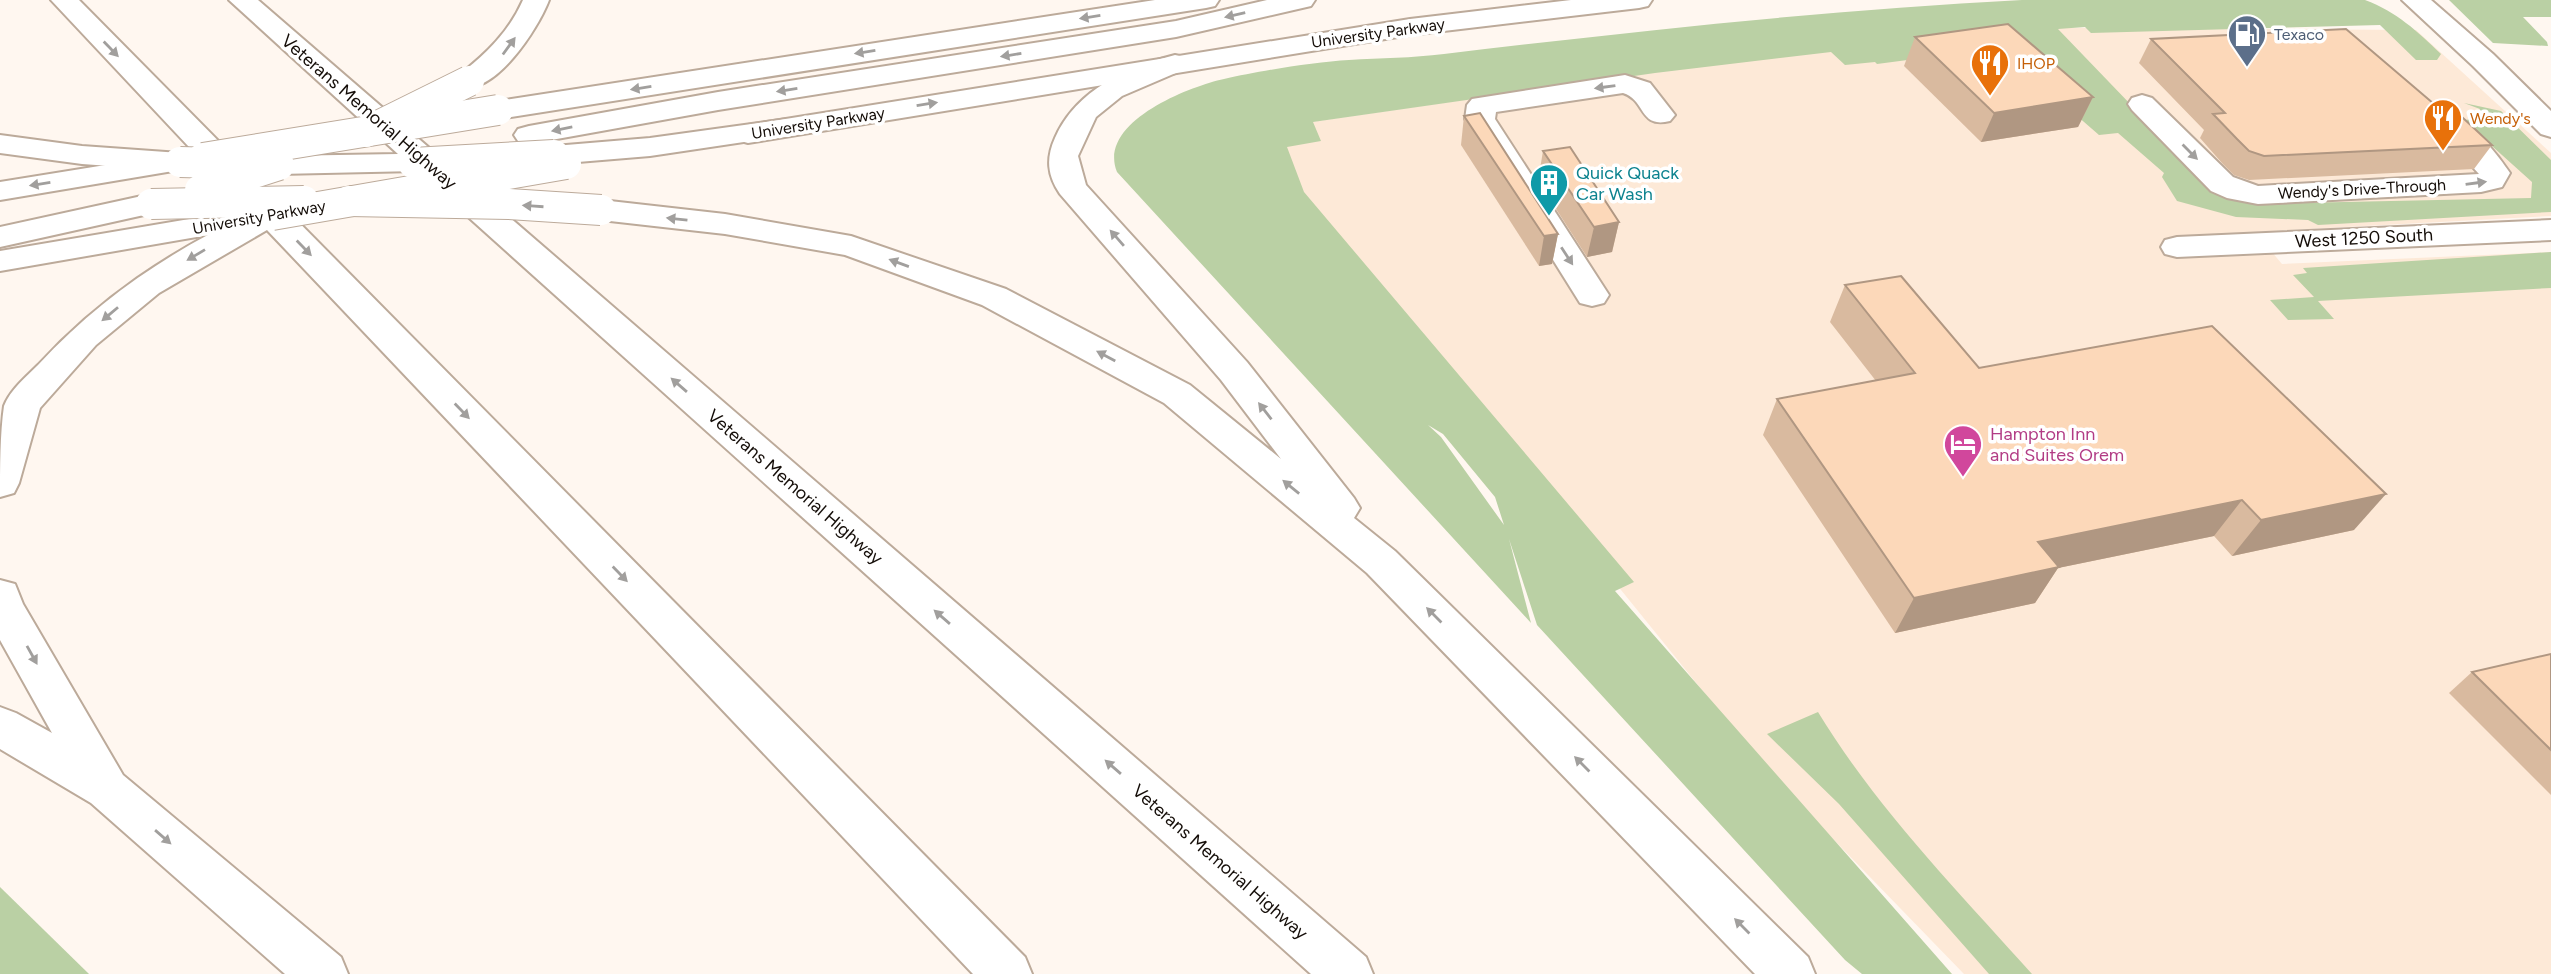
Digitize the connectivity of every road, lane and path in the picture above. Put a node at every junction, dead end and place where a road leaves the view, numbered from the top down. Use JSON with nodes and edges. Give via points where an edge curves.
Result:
{"nodes":[{"id":1,"x":64,"y":0,"type":"edge"},
{"id":2,"x":242,"y":0,"type":"edge"},
{"id":3,"x":536,"y":0,"type":"edge"},
{"id":4,"x":1206,"y":0,"type":"edge"},
{"id":5,"x":1302,"y":0,"type":"edge"},
{"id":6,"x":1500,"y":0,"type":"edge"},
{"id":7,"x":1639,"y":0,"type":"edge"},
{"id":8,"x":2415,"y":0,"type":"edge"},
{"id":9,"x":1410,"y":27,"type":"junction"},
{"id":10,"x":1175,"y":63,"type":"junction"},
{"id":11,"x":2142,"y":104,"type":"dead end"},
{"id":12,"x":2430,"y":106,"type":"edge"},
{"id":13,"x":1660,"y":115,"type":"dead end"},
{"id":14,"x":2551,"y":128,"type":"edge"},
{"id":15,"x":366,"y":132,"type":"junction"},
{"id":16,"x":0,"y":144,"type":"edge"},
{"id":17,"x":560,"y":160,"type":"junction"},
{"id":18,"x":180,"y":162,"type":"junction"},
{"id":19,"x":413,"y":163,"type":"junction"},
{"id":20,"x":279,"y":165,"type":"junction"},
{"id":21,"x":0,"y":191,"type":"edge"},
{"id":22,"x":304,"y":201,"type":"junction"},
{"id":23,"x":349,"y":201,"type":"junction"},
{"id":24,"x":151,"y":204,"type":"junction"},
{"id":25,"x":109,"y":210,"type":"junction"},
{"id":26,"x":0,"y":212,"type":"edge"},
{"id":27,"x":272,"y":215,"type":"junction"},
{"id":28,"x":2551,"y":230,"type":"edge"},
{"id":29,"x":0,"y":237,"type":"edge"},
{"id":30,"x":2177,"y":247,"type":"dead end"},
{"id":31,"x":0,"y":261,"type":"edge"},
{"id":32,"x":1592,"y":295,"type":"dead end"},
{"id":33,"x":0,"y":483,"type":"edge"},
{"id":34,"x":1381,"y":562,"type":"junction"},
{"id":35,"x":0,"y":596,"type":"edge"},
{"id":36,"x":0,"y":726,"type":"edge"},
{"id":37,"x":107,"y":789,"type":"junction"},
{"id":38,"x":323,"y":974,"type":"edge"},
{"id":39,"x":1007,"y":974,"type":"edge"},
{"id":40,"x":1348,"y":974,"type":"edge"},
{"id":41,"x":1790,"y":974,"type":"edge"}],
"edges":[{"from":1,"to":39,"type":"main road","one_way":true},
{"from":40,"to":2,"type":"main road","name":"Veterans Memorial Highway","one_way":true},
{"from":15,"to":3,"type":"main road","one_way":true,"bridge":true,"via":[[469,81],[500,58],[531,15]]},
{"from":4,"to":15,"type":"main road","one_way":true,"bridge":true},
{"from":5,"to":19,"type":"main road","one_way":true,"bridge":true,"via":[[1176,29],[529,135]]},
{"from":6,"to":9,"type":"main road"},
{"from":7,"to":9,"type":"main road","name":"University Parkway"},
{"from":8,"to":14,"type":"main road"},
{"from":9,"to":10,"type":"main road","name":"University Parkway"},
{"from":17,"to":10,"type":"main road","name":"University Parkway","one_way":true,"via":[[788,128]]},
{"from":34,"to":10,"type":"main road","one_way":true,"via":[[1234,371],[1072,187],[1063,160],[1083,114],[1104,94]]},
{"from":11,"to":12,"type":"main road","name":"Wendy's Drive-Through","one_way":true,"via":[[2222,184],[2238,191],[2258,195],[2491,180],[2495,173],[2487,161]]},
{"from":13,"to":32,"type":"main road","one_way":true,"via":[[1640,89],[1625,84],[1482,105],[1480,119]]},
{"from":15,"to":18,"type":"main road","bridge":true},
{"from":15,"to":20,"type":"main road","bridge":true},
{"from":16,"to":18,"type":"main road"},
{"from":17,"to":19,"type":"main road","bridge":true},
{"from":17,"to":23,"type":"main road","name":"University Parkway","bridge":true},
{"from":18,"to":20,"type":"main road","bridge":true},
{"from":18,"to":21,"type":"main road","one_way":true},
{"from":19,"to":20,"type":"main road"},
{"from":19,"to":22,"type":"main road"},
{"from":20,"to":24,"type":"main road","bridge":true},
{"from":22,"to":23,"type":"main road","bridge":true},
{"from":22,"to":24,"type":"main road","bridge":true},
{"from":22,"to":27,"type":"main road","bridge":true},
{"from":23,"to":27,"type":"main road","name":"University Parkway","bridge":true},
{"from":34,"to":23,"type":"main road","one_way":true,"bridge":true,"via":[[1177,394],[994,297],[851,246],[724,224],[601,210]]},
{"from":24,"to":25,"type":"main road"},
{"from":25,"to":26,"type":"main road"},
{"from":25,"to":29,"type":"main road"},
{"from":27,"to":31,"type":"main road","name":"University Parkway"},
{"from":27,"to":33,"type":"main road","one_way":true,"via":[[165,274],[111,313],[39,383],[23,404]]},
{"from":28,"to":30,"type":"main road","name":"West 1250 South"},
{"from":41,"to":34,"type":"main road","one_way":true},
{"from":35,"to":37,"type":"main road","one_way":true},
{"from":36,"to":37,"type":"main road"},
{"from":37,"to":38,"type":"main road","one_way":true}]}
